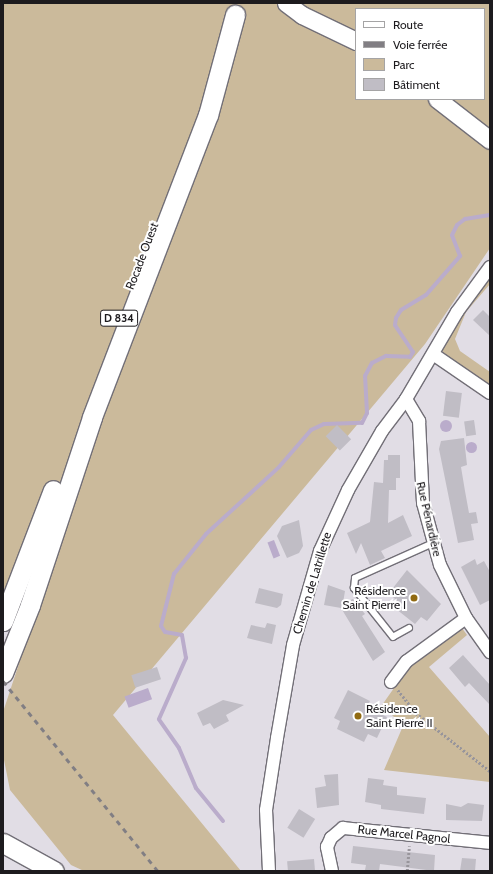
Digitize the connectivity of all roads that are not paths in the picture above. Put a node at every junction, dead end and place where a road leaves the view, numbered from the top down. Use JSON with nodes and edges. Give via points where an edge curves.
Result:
{"nodes":[{"id":1,"x":286,"y":3,"type":"edge"},
{"id":2,"x":237,"y":9,"type":"edge"},
{"id":3,"x":355,"y":41,"type":"edge"},
{"id":4,"x":438,"y":100,"type":"edge"},
{"id":5,"x":490,"y":140,"type":"edge"},
{"id":6,"x":490,"y":267,"type":"edge"},
{"id":7,"x":434,"y":354,"type":"junction"},
{"id":8,"x":490,"y":393,"type":"edge"},
{"id":9,"x":406,"y":399,"type":"junction"},
{"id":10,"x":433,"y":543,"type":"junction"},
{"id":11,"x":466,"y":618,"type":"junction"},
{"id":12,"x":3,"y":621,"type":"edge"},
{"id":13,"x":409,"y":628,"type":"dead end"},
{"id":14,"x":490,"y":652,"type":"edge"},
{"id":15,"x":3,"y":673,"type":"edge"},
{"id":16,"x":391,"y":682,"type":"road end"},
{"id":17,"x":3,"y":843,"type":"edge"},
{"id":18,"x":490,"y":843,"type":"edge"},
{"id":19,"x":54,"y":871,"type":"edge"},
{"id":20,"x":269,"y":871,"type":"edge"},
{"id":21,"x":332,"y":871,"type":"edge"}],
"edges":[{"from":1,"to":3,"type":"street","via":[[302,15]]},
{"from":2,"to":12,"type":"main road","name":"Rocade Ouest","number":"D 834"},
{"from":2,"to":15,"type":"main road","via":[[208,115],[92,417],[30,605]]},
{"from":4,"to":5,"type":"street"},
{"from":6,"to":7,"type":"street","name":"Chemin de Latrillette","via":[[457,312]]},
{"from":7,"to":8,"type":"street"},
{"from":7,"to":9,"type":"street","name":"Chemin de Latrillette"},
{"from":9,"to":10,"type":"street","name":"Rue Pénardière","via":[[418,421],[419,476]]},
{"from":9,"to":20,"type":"street","name":"Chemin de Latrillette","via":[[382,431],[348,490],[320,552],[293,645],[266,810]]},
{"from":10,"to":11,"type":"street","name":"Rue Pénardière"},
{"from":10,"to":13,"type":"lane","via":[[355,578],[354,588],[393,637]]},
{"from":11,"to":14,"type":"street","name":"Rue Pénardière"},
{"from":11,"to":16,"type":"street","via":[[407,661]]},
{"from":17,"to":19,"type":"main road"},
{"from":18,"to":21,"type":"street","name":"Rue Marcel Pagnol","via":[[343,828],[331,838],[328,847]]}]}
